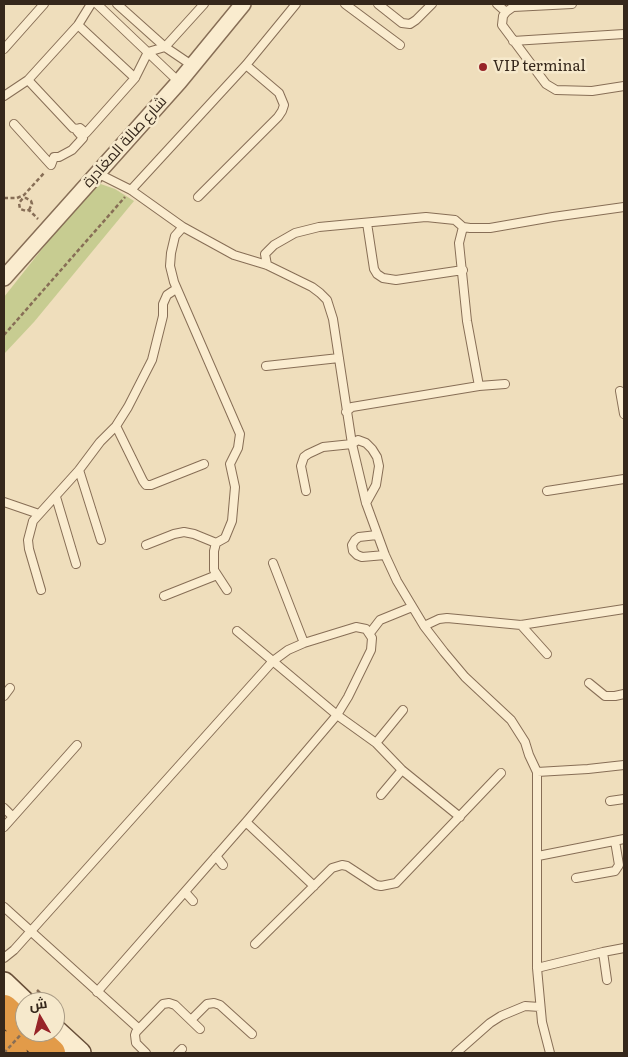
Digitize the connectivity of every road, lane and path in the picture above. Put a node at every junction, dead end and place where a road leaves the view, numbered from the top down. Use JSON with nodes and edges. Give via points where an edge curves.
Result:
{"nodes":[{"id":1,"x":44,"y":4,"type":"edge"},
{"id":2,"x":91,"y":4,"type":"edge"},
{"id":3,"x":97,"y":4,"type":"edge"},
{"id":4,"x":117,"y":4,"type":"edge"},
{"id":5,"x":204,"y":4,"type":"edge"},
{"id":6,"x":243,"y":4,"type":"edge"},
{"id":7,"x":296,"y":4,"type":"edge"},
{"id":8,"x":345,"y":4,"type":"edge"},
{"id":9,"x":378,"y":4,"type":"edge"},
{"id":10,"x":432,"y":4,"type":"edge"},
{"id":11,"x":497,"y":4,"type":"edge"},
{"id":12,"x":572,"y":4,"type":"edge"},
{"id":13,"x":506,"y":12,"type":"junction"},
{"id":14,"x":78,"y":25,"type":"junction"},
{"id":15,"x":624,"y":34,"type":"edge"},
{"id":16,"x":513,"y":41,"type":"junction"},
{"id":17,"x":400,"y":45,"type":"dead end"},
{"id":18,"x":165,"y":47,"type":"junction"},
{"id":19,"x":4,"y":48,"type":"edge"},
{"id":20,"x":148,"y":52,"type":"junction"},
{"id":21,"x":246,"y":64,"type":"junction"},
{"id":22,"x":193,"y":66,"type":"junction"},
{"id":23,"x":257,"y":75,"type":"dead end"},
{"id":24,"x":135,"y":78,"type":"junction"},
{"id":25,"x":28,"y":80,"type":"junction"},
{"id":26,"x":179,"y":82,"type":"junction"},
{"id":27,"x":624,"y":86,"type":"edge"},
{"id":28,"x":4,"y":96,"type":"edge"},
{"id":29,"x":14,"y":124,"type":"dead end"},
{"id":30,"x":77,"y":129,"type":"junction"},
{"id":31,"x":51,"y":165,"type":"junction"},
{"id":32,"x":97,"y":173,"type":"junction"},
{"id":33,"x":131,"y":190,"type":"junction"},
{"id":34,"x":198,"y":197,"type":"dead end"},
{"id":35,"x":4,"y":198,"type":"edge"},
{"id":36,"x":21,"y":198,"type":"junction"},
{"id":37,"x":624,"y":207,"type":"edge"},
{"id":38,"x":366,"y":223,"type":"junction"},
{"id":39,"x":183,"y":227,"type":"junction"},
{"id":40,"x":463,"y":227,"type":"junction"},
{"id":41,"x":267,"y":265,"type":"junction"},
{"id":42,"x":463,"y":270,"type":"junction"},
{"id":43,"x":4,"y":278,"type":"edge"},
{"id":44,"x":176,"y":289,"type":"junction"},
{"id":45,"x":4,"y":335,"type":"edge"},
{"id":46,"x":338,"y":358,"type":"junction"},
{"id":47,"x":266,"y":366,"type":"dead end"},
{"id":48,"x":505,"y":384,"type":"dead end"},
{"id":49,"x":478,"y":386,"type":"junction"},
{"id":50,"x":620,"y":390,"type":"dead end"},
{"id":51,"x":346,"y":412,"type":"junction"},
{"id":52,"x":624,"y":414,"type":"edge"},
{"id":53,"x":116,"y":426,"type":"junction"},
{"id":54,"x":352,"y":444,"type":"junction"},
{"id":55,"x":204,"y":464,"type":"dead end"},
{"id":56,"x":79,"y":470,"type":"junction"},
{"id":57,"x":624,"y":479,"type":"edge"},
{"id":58,"x":306,"y":491,"type":"dead end"},
{"id":59,"x":547,"y":491,"type":"dead end"},
{"id":60,"x":56,"y":497,"type":"junction"},
{"id":61,"x":4,"y":502,"type":"edge"},
{"id":62,"x":366,"y":503,"type":"junction"},
{"id":63,"x":38,"y":514,"type":"junction"},
{"id":64,"x":377,"y":536,"type":"junction"},
{"id":65,"x":102,"y":540,"type":"dead end"},
{"id":66,"x":216,"y":543,"type":"junction"},
{"id":67,"x":146,"y":545,"type":"dead end"},
{"id":68,"x":385,"y":555,"type":"junction"},
{"id":69,"x":273,"y":563,"type":"dead end"},
{"id":70,"x":76,"y":564,"type":"dead end"},
{"id":71,"x":217,"y":576,"type":"junction"},
{"id":72,"x":41,"y":590,"type":"dead end"},
{"id":73,"x":227,"y":590,"type":"dead end"},
{"id":74,"x":164,"y":596,"type":"dead end"},
{"id":75,"x":412,"y":607,"type":"junction"},
{"id":76,"x":624,"y":608,"type":"edge"},
{"id":77,"x":521,"y":625,"type":"junction"},
{"id":78,"x":424,"y":626,"type":"junction"},
{"id":79,"x":237,"y":631,"type":"dead end"},
{"id":80,"x":370,"y":633,"type":"junction"},
{"id":81,"x":304,"y":643,"type":"junction"},
{"id":82,"x":548,"y":654,"type":"dead end"},
{"id":83,"x":273,"y":661,"type":"junction"},
{"id":84,"x":589,"y":683,"type":"dead end"},
{"id":85,"x":10,"y":688,"type":"dead end"},
{"id":86,"x":624,"y":694,"type":"edge"},
{"id":87,"x":4,"y":696,"type":"edge"},
{"id":88,"x":403,"y":710,"type":"dead end"},
{"id":89,"x":337,"y":715,"type":"junction"},
{"id":90,"x":376,"y":743,"type":"junction"},
{"id":91,"x":77,"y":745,"type":"dead end"},
{"id":92,"x":624,"y":764,"type":"edge"},
{"id":93,"x":402,"y":770,"type":"junction"},
{"id":94,"x":501,"y":772,"type":"dead end"},
{"id":95,"x":537,"y":772,"type":"junction"},
{"id":96,"x":381,"y":795,"type":"dead end"},
{"id":97,"x":624,"y":799,"type":"edge"},
{"id":98,"x":610,"y":802,"type":"dead end"},
{"id":99,"x":4,"y":808,"type":"edge"},
{"id":100,"x":13,"y":817,"type":"junction"},
{"id":101,"x":460,"y":817,"type":"junction"},
{"id":102,"x":246,"y":822,"type":"junction"},
{"id":103,"x":4,"y":827,"type":"edge"},
{"id":104,"x":624,"y":839,"type":"edge"},
{"id":105,"x":616,"y":841,"type":"junction"},
{"id":106,"x":216,"y":856,"type":"junction"},
{"id":107,"x":538,"y":856,"type":"junction"},
{"id":108,"x":223,"y":865,"type":"dead end"},
{"id":109,"x":576,"y":878,"type":"dead end"},
{"id":110,"x":314,"y":886,"type":"junction"},
{"id":111,"x":185,"y":892,"type":"junction"},
{"id":112,"x":193,"y":901,"type":"dead end"},
{"id":113,"x":4,"y":907,"type":"edge"},
{"id":114,"x":31,"y":930,"type":"junction"},
{"id":115,"x":255,"y":944,"type":"dead end"},
{"id":116,"x":624,"y":948,"type":"edge"},
{"id":117,"x":604,"y":952,"type":"junction"},
{"id":118,"x":4,"y":958,"type":"edge"},
{"id":119,"x":537,"y":968,"type":"junction"},
{"id":120,"x":607,"y":980,"type":"dead end"},
{"id":121,"x":4,"y":983,"type":"edge"},
{"id":122,"x":98,"y":992,"type":"junction"},
{"id":123,"x":15,"y":993,"type":"edge"},
{"id":124,"x":540,"y":1007,"type":"junction"},
{"id":125,"x":4,"y":1009,"type":"edge"},
{"id":126,"x":15,"y":1020,"type":"edge"},
{"id":127,"x":191,"y":1020,"type":"junction"},
{"id":128,"x":138,"y":1028,"type":"junction"},
{"id":129,"x":200,"y":1029,"type":"dead end"},
{"id":130,"x":252,"y":1034,"type":"dead end"},
{"id":131,"x":65,"y":1039,"type":"edge"},
{"id":132,"x":15,"y":1042,"type":"edge"},
{"id":133,"x":39,"y":1042,"type":"edge"},
{"id":134,"x":4,"y":1045,"type":"edge"},
{"id":135,"x":4,"y":1053,"type":"edge"},
{"id":136,"x":13,"y":1053,"type":"edge"},
{"id":137,"x":51,"y":1053,"type":"edge"},
{"id":138,"x":80,"y":1053,"type":"edge"},
{"id":139,"x":146,"y":1053,"type":"edge"},
{"id":140,"x":456,"y":1053,"type":"edge"},
{"id":141,"x":550,"y":1053,"type":"edge"}],
"edges":[{"from":1,"to":19,"type":"lane"},
{"from":2,"to":14,"type":"lane"},
{"from":3,"to":20,"type":"lane"},
{"from":4,"to":18,"type":"lane"},
{"from":5,"to":18,"type":"lane"},
{"from":6,"to":22,"type":"street","name":"شارع صالة المغادرة"},
{"from":7,"to":21,"type":"lane"},
{"from":8,"to":17,"type":"lane"},
{"from":9,"to":10,"type":"lane","via":[[406,24],[414,23]]},
{"from":11,"to":13,"type":"lane"},
{"from":12,"to":13,"type":"lane","via":[[517,6]]},
{"from":13,"to":16,"type":"lane","via":[[502,25]]},
{"from":14,"to":24,"type":"lane"},
{"from":14,"to":25,"type":"lane"},
{"from":15,"to":16,"type":"lane"},
{"from":16,"to":27,"type":"lane","via":[[546,84],[556,90],[592,91]]},
{"from":18,"to":20,"type":"lane"},
{"from":18,"to":22,"type":"lane"},
{"from":20,"to":24,"type":"lane"},
{"from":20,"to":26,"type":"lane"},
{"from":21,"to":23,"type":"lane"},
{"from":21,"to":33,"type":"lane"},
{"from":21,"to":34,"type":"lane","via":[[279,93],[284,105],[282,111]]},
{"from":22,"to":26,"type":"street","name":"شارع صالة المغادرة"},
{"from":24,"to":30,"type":"lane","via":[[86,133]]},
{"from":25,"to":28,"type":"lane"},
{"from":25,"to":30,"type":"lane"},
{"from":26,"to":32,"type":"street","name":"شارع صالة المغادرة"},
{"from":29,"to":31,"type":"lane"},
{"from":30,"to":31,"type":"lane","via":[[83,138],[72,150],[54,157]]},
{"from":31,"to":36,"type":"path"},
{"from":32,"to":33,"type":"lane"},
{"from":32,"to":43,"type":"street","name":"شارع صالة المغادرة"},
{"from":33,"to":39,"type":"lane"},
{"from":33,"to":45,"type":"path"},
{"from":35,"to":36,"type":"path"},
{"from":36,"to":36,"type":"path","via":[[20,209],[29,210],[31,201]]},
{"from":37,"to":40,"type":"lane","via":[[490,228]]},
{"from":38,"to":40,"type":"lane","via":[[439,218],[455,220]]},
{"from":38,"to":41,"type":"lane","via":[[319,227],[295,233],[265,254]]},
{"from":38,"to":42,"type":"lane","via":[[374,269],[383,278],[396,280]]},
{"from":39,"to":41,"type":"lane","via":[[234,255]]},
{"from":39,"to":44,"type":"lane","via":[[175,236],[170,253]]},
{"from":40,"to":42,"type":"lane","via":[[459,243]]},
{"from":41,"to":46,"type":"lane","via":[[312,287],[327,300]]},
{"from":42,"to":49,"type":"lane","via":[[467,322]]},
{"from":44,"to":53,"type":"lane","via":[[167,295],[163,304],[152,360]]},
{"from":44,"to":66,"type":"lane","via":[[240,434],[238,448],[230,464],[235,487],[232,521],[225,538]]},
{"from":46,"to":47,"type":"lane"},
{"from":46,"to":51,"type":"lane"},
{"from":48,"to":49,"type":"lane"},
{"from":49,"to":51,"type":"lane","via":[[352,407]]},
{"from":50,"to":52,"type":"lane"},
{"from":51,"to":54,"type":"lane"},
{"from":53,"to":55,"type":"lane","via":[[146,485]]},
{"from":53,"to":56,"type":"lane"},
{"from":54,"to":58,"type":"lane","via":[[324,447],[304,457],[302,466]]},
{"from":54,"to":62,"type":"lane"},
{"from":54,"to":62,"type":"lane","via":[[358,440],[366,443],[377,457],[379,476]]},
{"from":56,"to":60,"type":"lane"},
{"from":56,"to":65,"type":"lane"},
{"from":57,"to":59,"type":"lane"},
{"from":60,"to":63,"type":"lane"},
{"from":60,"to":70,"type":"lane"},
{"from":61,"to":63,"type":"lane"},
{"from":62,"to":64,"type":"lane"},
{"from":63,"to":72,"type":"lane","via":[[28,540]]},
{"from":64,"to":68,"type":"lane"},
{"from":64,"to":68,"type":"lane","via":[[359,537],[352,546],[353,551],[362,557]]},
{"from":66,"to":67,"type":"lane","via":[[184,532]]},
{"from":66,"to":71,"type":"lane","via":[[213,564]]},
{"from":68,"to":75,"type":"lane"},
{"from":69,"to":81,"type":"lane"},
{"from":71,"to":73,"type":"lane"},
{"from":71,"to":74,"type":"lane"},
{"from":75,"to":78,"type":"lane"},
{"from":75,"to":80,"type":"lane","via":[[380,620]]},
{"from":76,"to":77,"type":"lane"},
{"from":77,"to":78,"type":"lane","via":[[455,618],[439,619]]},
{"from":77,"to":82,"type":"lane"},
{"from":78,"to":95,"type":"lane","via":[[465,677],[511,720],[525,742]]},
{"from":79,"to":83,"type":"lane"},
{"from":80,"to":81,"type":"lane","via":[[356,627]]},
{"from":80,"to":89,"type":"lane","via":[[371,650]]},
{"from":81,"to":83,"type":"lane"},
{"from":83,"to":89,"type":"lane"},
{"from":83,"to":114,"type":"lane"},
{"from":84,"to":86,"type":"lane","via":[[605,696]]},
{"from":85,"to":87,"type":"lane"},
{"from":88,"to":90,"type":"lane"},
{"from":89,"to":90,"type":"lane"},
{"from":89,"to":102,"type":"lane"},
{"from":90,"to":93,"type":"lane"},
{"from":91,"to":100,"type":"lane"},
{"from":92,"to":95,"type":"lane"},
{"from":93,"to":96,"type":"lane"},
{"from":93,"to":101,"type":"lane"},
{"from":94,"to":101,"type":"lane"},
{"from":95,"to":107,"type":"lane"},
{"from":97,"to":98,"type":"lane"},
{"from":99,"to":100,"type":"lane"},
{"from":100,"to":103,"type":"lane"},
{"from":101,"to":110,"type":"lane","via":[[396,884],[376,885],[342,865],[332,868]]},
{"from":102,"to":106,"type":"lane"},
{"from":102,"to":110,"type":"lane"},
{"from":104,"to":105,"type":"lane"},
{"from":105,"to":107,"type":"lane"},
{"from":105,"to":109,"type":"lane","via":[[619,865],[615,871]]},
{"from":106,"to":108,"type":"lane"},
{"from":106,"to":111,"type":"lane"},
{"from":107,"to":119,"type":"lane"},
{"from":110,"to":115,"type":"lane"},
{"from":111,"to":112,"type":"lane"},
{"from":111,"to":122,"type":"lane"},
{"from":113,"to":114,"type":"lane"},
{"from":114,"to":118,"type":"lane"},
{"from":114,"to":122,"type":"lane"},
{"from":116,"to":117,"type":"lane"},
{"from":117,"to":119,"type":"lane"},
{"from":117,"to":120,"type":"lane"},
{"from":119,"to":124,"type":"lane"},
{"from":121,"to":123,"type":"street"},
{"from":122,"to":128,"type":"lane"},
{"from":124,"to":140,"type":"lane","via":[[525,1006],[501,1016]]},
{"from":124,"to":141,"type":"lane"},
{"from":125,"to":126,"type":"highway"},
{"from":127,"to":128,"type":"lane","via":[[175,1005],[166,1003]]},
{"from":127,"to":129,"type":"lane"},
{"from":127,"to":130,"type":"lane","via":[[207,1004],[214,1003]]},
{"from":128,"to":139,"type":"lane","via":[[135,1040]]},
{"from":131,"to":138,"type":"street"},
{"from":132,"to":135,"type":"path","bridge":true},
{"from":133,"to":137,"type":"highway"},
{"from":134,"to":136,"type":"highway"}]}
